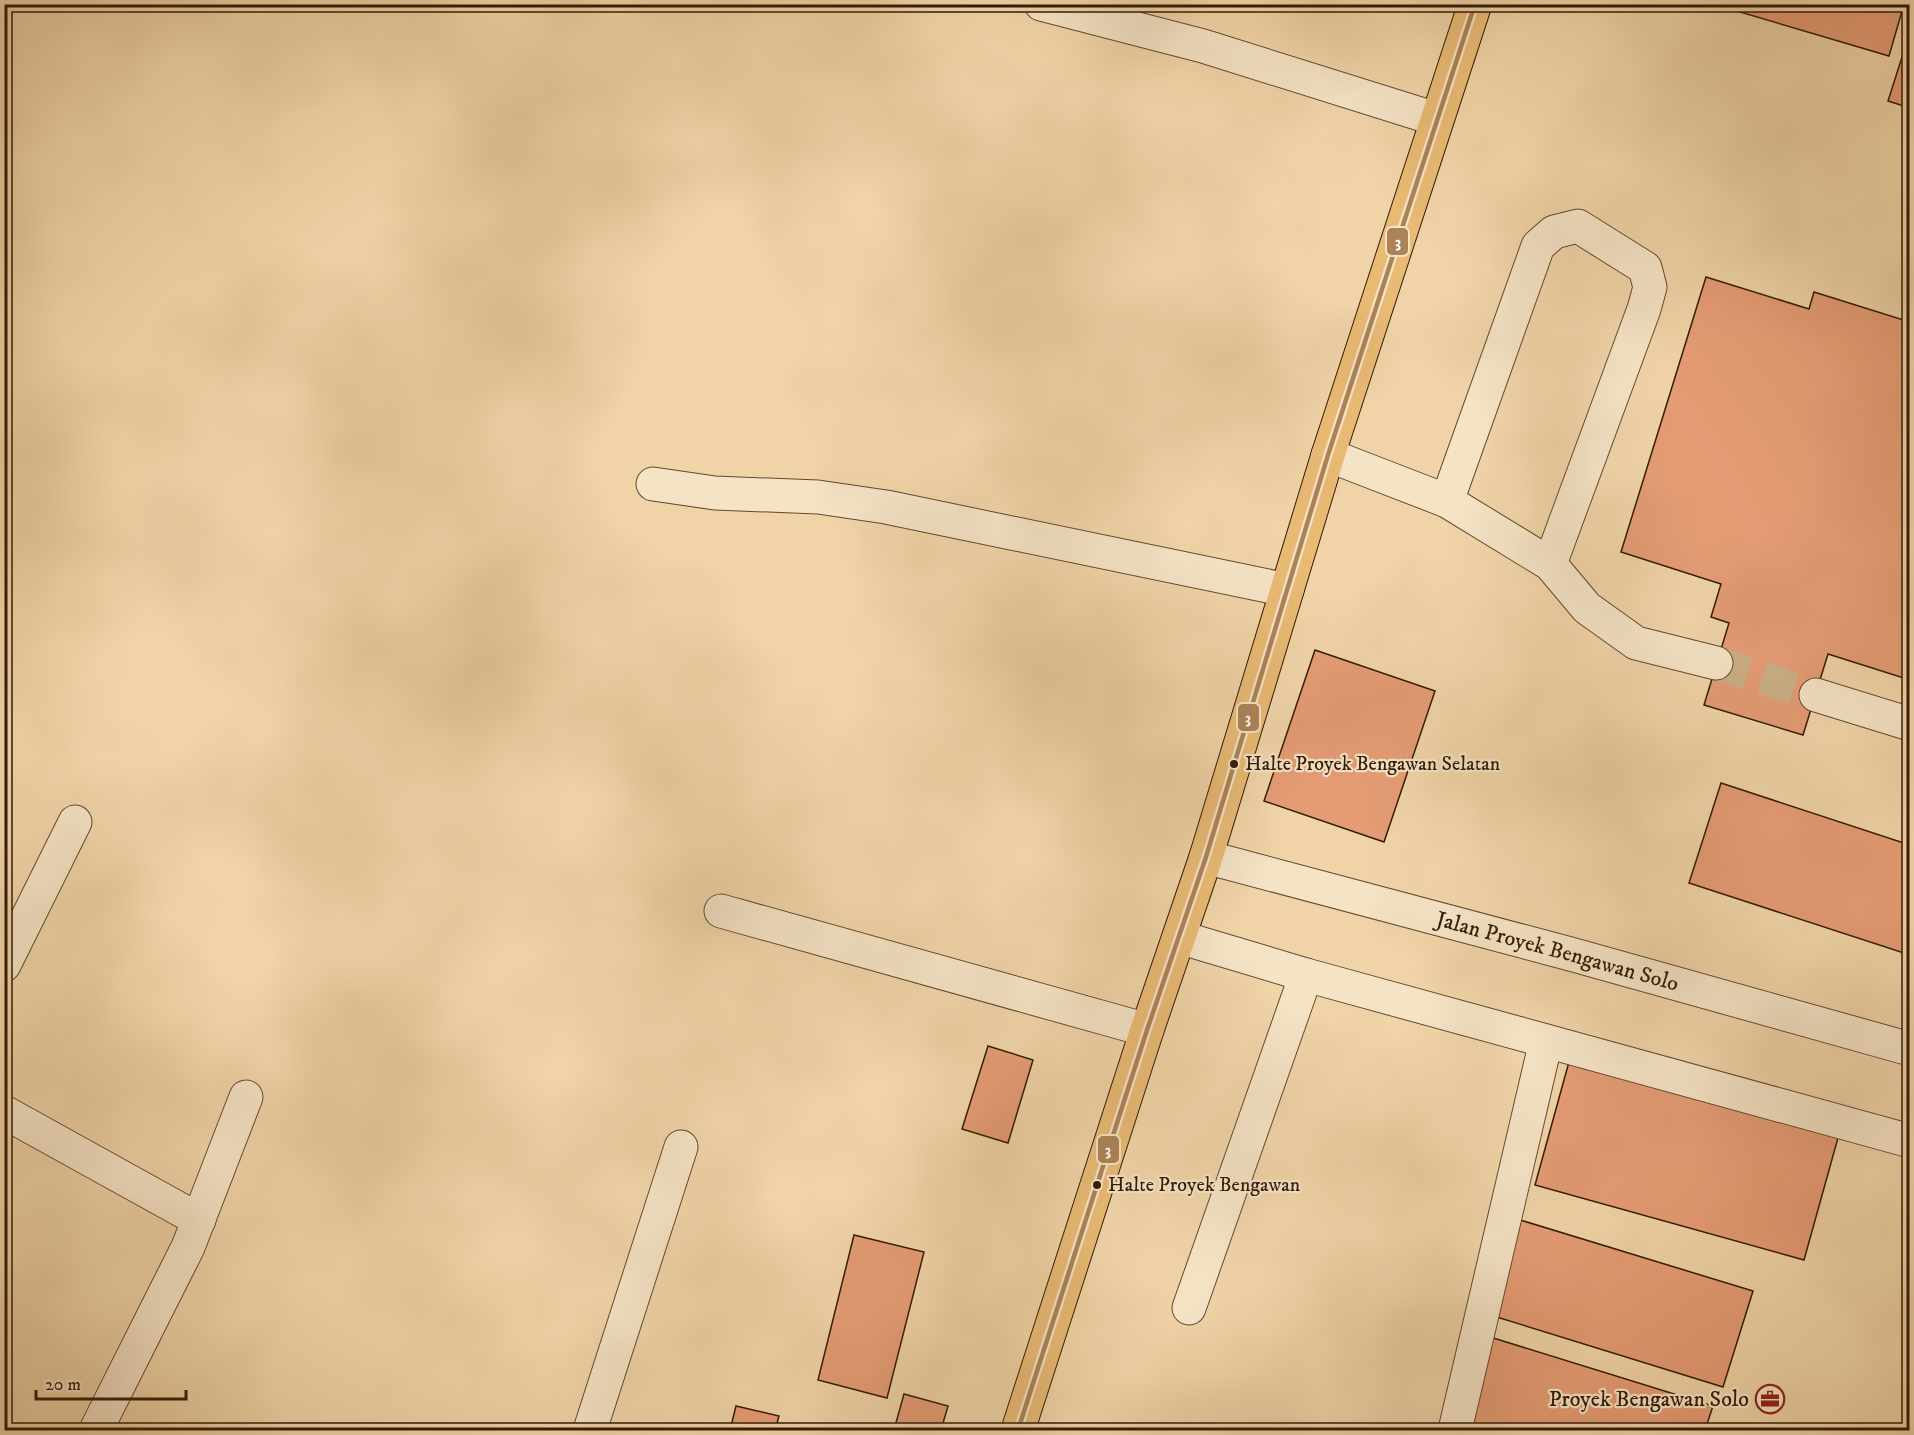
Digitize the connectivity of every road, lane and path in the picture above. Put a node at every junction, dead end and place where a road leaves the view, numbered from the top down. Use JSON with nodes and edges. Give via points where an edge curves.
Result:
{"nodes":[{"id":1,"x":1041,"y":4,"type":"edge"},
{"id":2,"x":1475,"y":4,"type":"edge"},
{"id":3,"x":1437,"y":118,"type":"junction"},
{"id":4,"x":1328,"y":455,"type":"junction"},
{"id":5,"x":653,"y":484,"type":"dead end"},
{"id":6,"x":1447,"y":501,"type":"junction"},
{"id":7,"x":1550,"y":564,"type":"junction"},
{"id":8,"x":1287,"y":590,"type":"junction"},
{"id":9,"x":1716,"y":663,"type":"tunnel mouth"},
{"id":10,"x":1816,"y":695,"type":"tunnel mouth"},
{"id":11,"x":1910,"y":724,"type":"edge"},
{"id":12,"x":75,"y":822,"type":"dead end"},
{"id":13,"x":1206,"y":857,"type":"junction"},
{"id":14,"x":721,"y":911,"type":"dead end"},
{"id":15,"x":1179,"y":937,"type":"junction"},
{"id":16,"x":4,"y":965,"type":"edge"},
{"id":17,"x":1306,"y":975,"type":"junction"},
{"id":18,"x":1147,"y":1030,"type":"junction"},
{"id":19,"x":1546,"y":1041,"type":"junction"},
{"id":20,"x":1910,"y":1049,"type":"edge"},
{"id":21,"x":246,"y":1097,"type":"dead end"},
{"id":22,"x":4,"y":1112,"type":"edge"},
{"id":23,"x":1910,"y":1141,"type":"edge"},
{"id":24,"x":681,"y":1147,"type":"dead end"},
{"id":25,"x":199,"y":1220,"type":"junction"},
{"id":26,"x":1189,"y":1308,"type":"dead end"},
{"id":27,"x":1455,"y":1430,"type":"edge"},
{"id":28,"x":96,"y":1431,"type":"edge"},
{"id":29,"x":590,"y":1431,"type":"edge"},
{"id":30,"x":1018,"y":1431,"type":"edge"}],
"edges":[{"from":1,"to":3,"type":"street","via":[[1203,46]]},
{"from":2,"to":3,"type":"main road"},
{"from":3,"to":4,"type":"main road"},
{"from":4,"to":6,"type":"street"},
{"from":4,"to":8,"type":"main road"},
{"from":5,"to":8,"type":"street","via":[[715,494],[818,497],[886,507]]},
{"from":6,"to":7,"type":"street"},
{"from":6,"to":7,"type":"street","via":[[1538,246],[1554,232],[1578,226],[1645,268],[1650,287]]},
{"from":7,"to":9,"type":"street","via":[[1587,608],[1636,643]]},
{"from":8,"to":13,"type":"main road"},
{"from":10,"to":11,"type":"street"},
{"from":12,"to":16,"type":"street"},
{"from":13,"to":15,"type":"main road"},
{"from":13,"to":20,"type":"street","name":"Jalan Proyek Bengawan Solo","via":[[1574,954]]},
{"from":14,"to":18,"type":"street"},
{"from":15,"to":17,"type":"street"},
{"from":15,"to":18,"type":"main road"},
{"from":17,"to":19,"type":"street"},
{"from":17,"to":26,"type":"street"},
{"from":18,"to":30,"type":"main road"},
{"from":19,"to":23,"type":"street"},
{"from":19,"to":27,"type":"street"},
{"from":21,"to":25,"type":"street"},
{"from":22,"to":25,"type":"street"},
{"from":24,"to":29,"type":"street"},
{"from":25,"to":28,"type":"street"}]}
